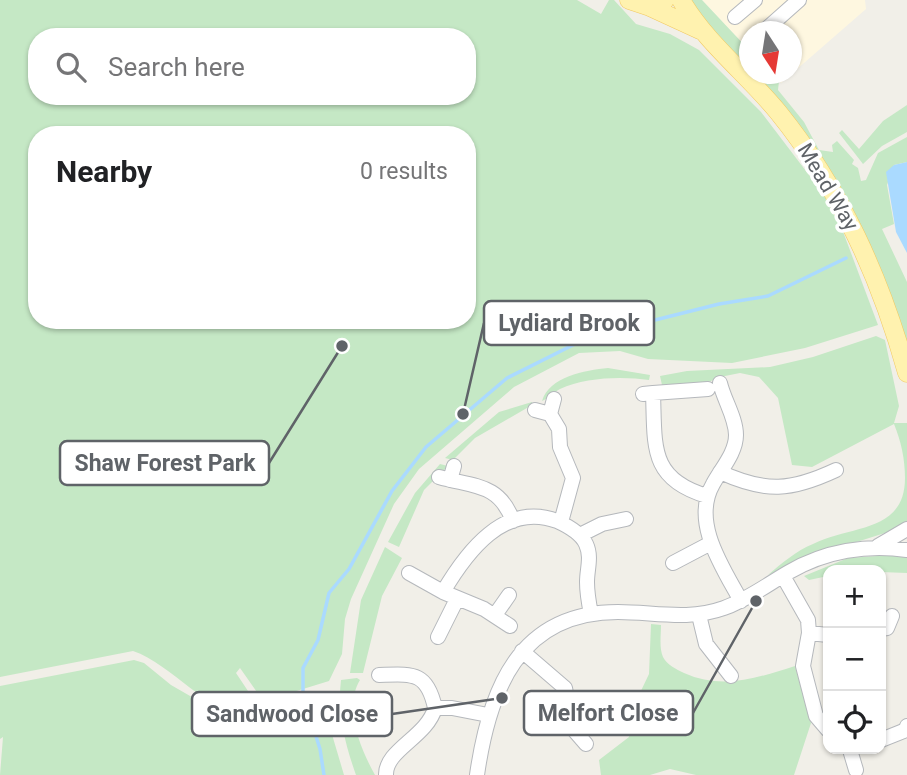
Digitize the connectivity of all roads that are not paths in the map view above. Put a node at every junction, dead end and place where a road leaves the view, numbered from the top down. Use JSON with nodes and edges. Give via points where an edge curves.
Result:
{"nodes":[{"id":1,"x":629,"y":0,"type":"edge"},
{"id":2,"x":681,"y":0,"type":"edge"},
{"id":3,"x":755,"y":0,"type":"edge"},
{"id":4,"x":799,"y":0,"type":"edge"},
{"id":5,"x":657,"y":4,"type":"edge"},
{"id":6,"x":735,"y":17,"type":"dead end"},
{"id":7,"x":776,"y":21,"type":"edge"},
{"id":8,"x":701,"y":30,"type":"junction"},
{"id":9,"x":907,"y":373,"type":"edge"},
{"id":10,"x":554,"y":399,"type":"dead end"},
{"id":11,"x":836,"y":470,"type":"dead end"},
{"id":12,"x":720,"y":472,"type":"junction"},
{"id":13,"x":448,"y":475,"type":"dead end"},
{"id":14,"x":707,"y":496,"type":"junction"},
{"id":15,"x":626,"y":519,"type":"dead end"},
{"id":16,"x":513,"y":521,"type":"junction"},
{"id":17,"x":561,"y":523,"type":"junction"},
{"id":18,"x":907,"y":529,"type":"edge"},
{"id":19,"x":580,"y":535,"type":"junction"},
{"id":20,"x":711,"y":543,"type":"junction"},
{"id":21,"x":878,"y":546,"type":"junction"},
{"id":22,"x":907,"y":551,"type":"edge"},
{"id":23,"x":678,"y":556,"type":"dead end"},
{"id":24,"x":409,"y":572,"type":"dead end"},
{"id":25,"x":783,"y":576,"type":"junction"},
{"id":26,"x":443,"y":592,"type":"junction"},
{"id":27,"x":509,"y":596,"type":"dead end"},
{"id":28,"x":457,"y":599,"type":"junction"},
{"id":29,"x":741,"y":600,"type":"junction"},
{"id":30,"x":591,"y":614,"type":"junction"},
{"id":31,"x":495,"y":615,"type":"junction"},
{"id":32,"x":699,"y":615,"type":"junction"},
{"id":33,"x":510,"y":626,"type":"dead end"},
{"id":34,"x":809,"y":633,"type":"junction"},
{"id":35,"x":823,"y":634,"type":"edge"},
{"id":36,"x":438,"y":637,"type":"dead end"},
{"id":37,"x":522,"y":651,"type":"junction"},
{"id":38,"x":379,"y":675,"type":"dead end"},
{"id":39,"x":731,"y":676,"type":"dead end"},
{"id":40,"x":435,"y":708,"type":"junction"},
{"id":41,"x":488,"y":715,"type":"junction"},
{"id":42,"x":823,"y":724,"type":"edge"},
{"id":43,"x":907,"y":729,"type":"edge"},
{"id":44,"x":886,"y":738,"type":"edge"},
{"id":45,"x":586,"y":744,"type":"dead end"},
{"id":46,"x":851,"y":754,"type":"edge"},
{"id":47,"x":856,"y":770,"type":"dead end"},
{"id":48,"x":386,"y":775,"type":"edge"},
{"id":49,"x":477,"y":775,"type":"edge"}],
"edges":[{"from":1,"to":5,"type":"main road","name":"Mead Way"},
{"from":2,"to":8,"type":"main road","name":"Mead Way"},
{"from":3,"to":6,"type":"street"},
{"from":4,"to":7,"type":"street"},
{"from":5,"to":8,"type":"main road","name":"Mead Way"},
{"from":8,"to":9,"type":"main road","name":"Mead Way","via":[[778,111],[824,175],[875,274]]},
{"from":10,"to":17,"type":"street","via":[[543,412],[559,429],[560,447],[573,478]]},
{"from":11,"to":12,"type":"street","via":[[807,483],[772,488]]},
{"from":12,"to":14,"type":"street"},
{"from":12,"to":14,"type":"street","via":[[735,443],[734,423],[714,386],[654,393],[657,445],[666,473],[678,485]]},
{"from":13,"to":16,"type":"street","via":[[500,496]]},
{"from":14,"to":20,"type":"street"},
{"from":15,"to":19,"type":"street"},
{"from":16,"to":17,"type":"street","via":[[541,517]]},
{"from":16,"to":26,"type":"street","via":[[473,547]]},
{"from":17,"to":19,"type":"street"},
{"from":18,"to":21,"type":"street"},
{"from":19,"to":30,"type":"street","via":[[588,552]]},
{"from":20,"to":23,"type":"street"},
{"from":20,"to":29,"type":"street"},
{"from":21,"to":22,"type":"street"},
{"from":21,"to":25,"type":"street","via":[[828,555]]},
{"from":24,"to":26,"type":"street"},
{"from":25,"to":29,"type":"street"},
{"from":25,"to":34,"type":"street","via":[[804,610]]},
{"from":26,"to":28,"type":"street"},
{"from":27,"to":31,"type":"street"},
{"from":28,"to":31,"type":"street"},
{"from":28,"to":36,"type":"street"},
{"from":29,"to":32,"type":"street"},
{"from":30,"to":32,"type":"street"},
{"from":30,"to":37,"type":"street","via":[[552,628]]},
{"from":31,"to":33,"type":"street"},
{"from":32,"to":39,"type":"street","via":[[706,644]]},
{"from":34,"to":35,"type":"street"},
{"from":34,"to":42,"type":"street","via":[[803,666],[816,716]]},
{"from":37,"to":41,"type":"street","via":[[505,674]]},
{"from":37,"to":45,"type":"street","via":[[565,688],[569,736]]},
{"from":38,"to":40,"type":"street","via":[[397,668],[421,678]]},
{"from":40,"to":41,"type":"street"},
{"from":40,"to":48,"type":"street","via":[[425,729],[390,760]]},
{"from":41,"to":49,"type":"street"},
{"from":43,"to":44,"type":"street"},
{"from":46,"to":47,"type":"street"}]}
